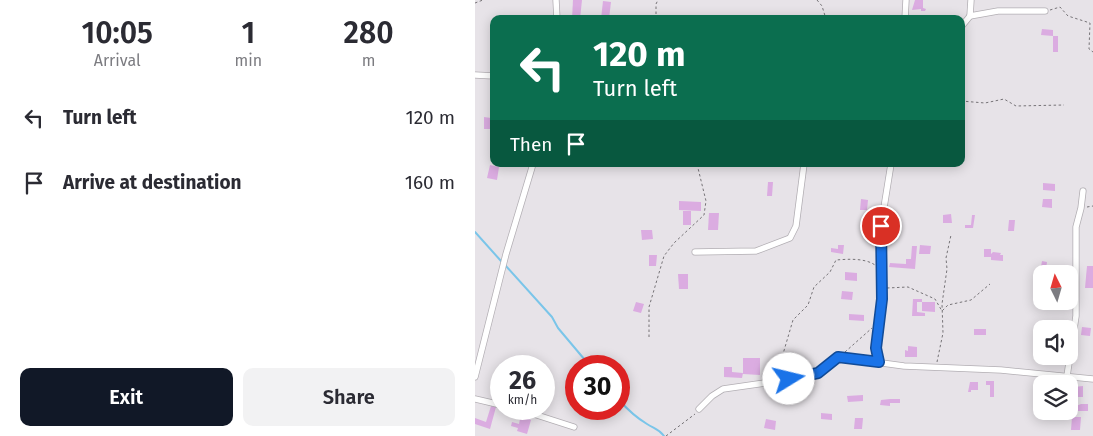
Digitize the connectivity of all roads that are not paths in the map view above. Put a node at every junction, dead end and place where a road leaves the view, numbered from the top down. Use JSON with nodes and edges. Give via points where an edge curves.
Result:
{"nodes":[{"id":1,"x":556,"y":0,"type":"edge"},
{"id":2,"x":906,"y":0,"type":"edge"},
{"id":3,"x":971,"y":0,"type":"edge"},
{"id":4,"x":1045,"y":11,"type":"road end"},
{"id":5,"x":557,"y":15,"type":"edge"},
{"id":6,"x":905,"y":15,"type":"edge"},
{"id":7,"x":970,"y":16,"type":"junction"},
{"id":8,"x":965,"y":22,"type":"edge"},
{"id":9,"x":475,"y":75,"type":"edge"},
{"id":10,"x":490,"y":76,"type":"edge"},
{"id":11,"x":532,"y":167,"type":"edge"},
{"id":12,"x":804,"y":167,"type":"edge"},
{"id":13,"x":890,"y":167,"type":"edge"},
{"id":14,"x":1083,"y":190,"type":"dead end"},
{"id":15,"x":695,"y":252,"type":"dead end"},
{"id":16,"x":879,"y":362,"type":"junction"},
{"id":17,"x":1056,"y":375,"type":"edge"},
{"id":18,"x":1067,"y":375,"type":"edge"},
{"id":19,"x":475,"y":377,"type":"edge"},
{"id":20,"x":1078,"y":377,"type":"edge"},
{"id":21,"x":1093,"y":379,"type":"edge"},
{"id":22,"x":475,"y":399,"type":"edge"},
{"id":23,"x":490,"y":402,"type":"edge"},
{"id":24,"x":699,"y":409,"type":"road end"},
{"id":25,"x":552,"y":420,"type":"edge"},
{"id":26,"x":574,"y":427,"type":"dead end"}],
"edges":[{"from":1,"to":5,"type":"street"},
{"from":2,"to":6,"type":"street"},
{"from":3,"to":7,"type":"street"},
{"from":4,"to":7,"type":"street","via":[[998,11]]},
{"from":7,"to":8,"type":"street"},
{"from":9,"to":10,"type":"street"},
{"from":11,"to":19,"type":"street"},
{"from":12,"to":15,"type":"street","via":[[796,226],[789,238],[751,252]]},
{"from":13,"to":16,"type":"street","via":[[881,221],[882,288],[876,348]]},
{"from":14,"to":18,"type":"street","via":[[1076,228],[1076,316]]},
{"from":16,"to":17,"type":"street"},
{"from":16,"to":24,"type":"street","via":[[838,357],[813,375],[723,389],[715,392]]},
{"from":20,"to":21,"type":"street"},
{"from":22,"to":23,"type":"street"},
{"from":25,"to":26,"type":"street"}]}
